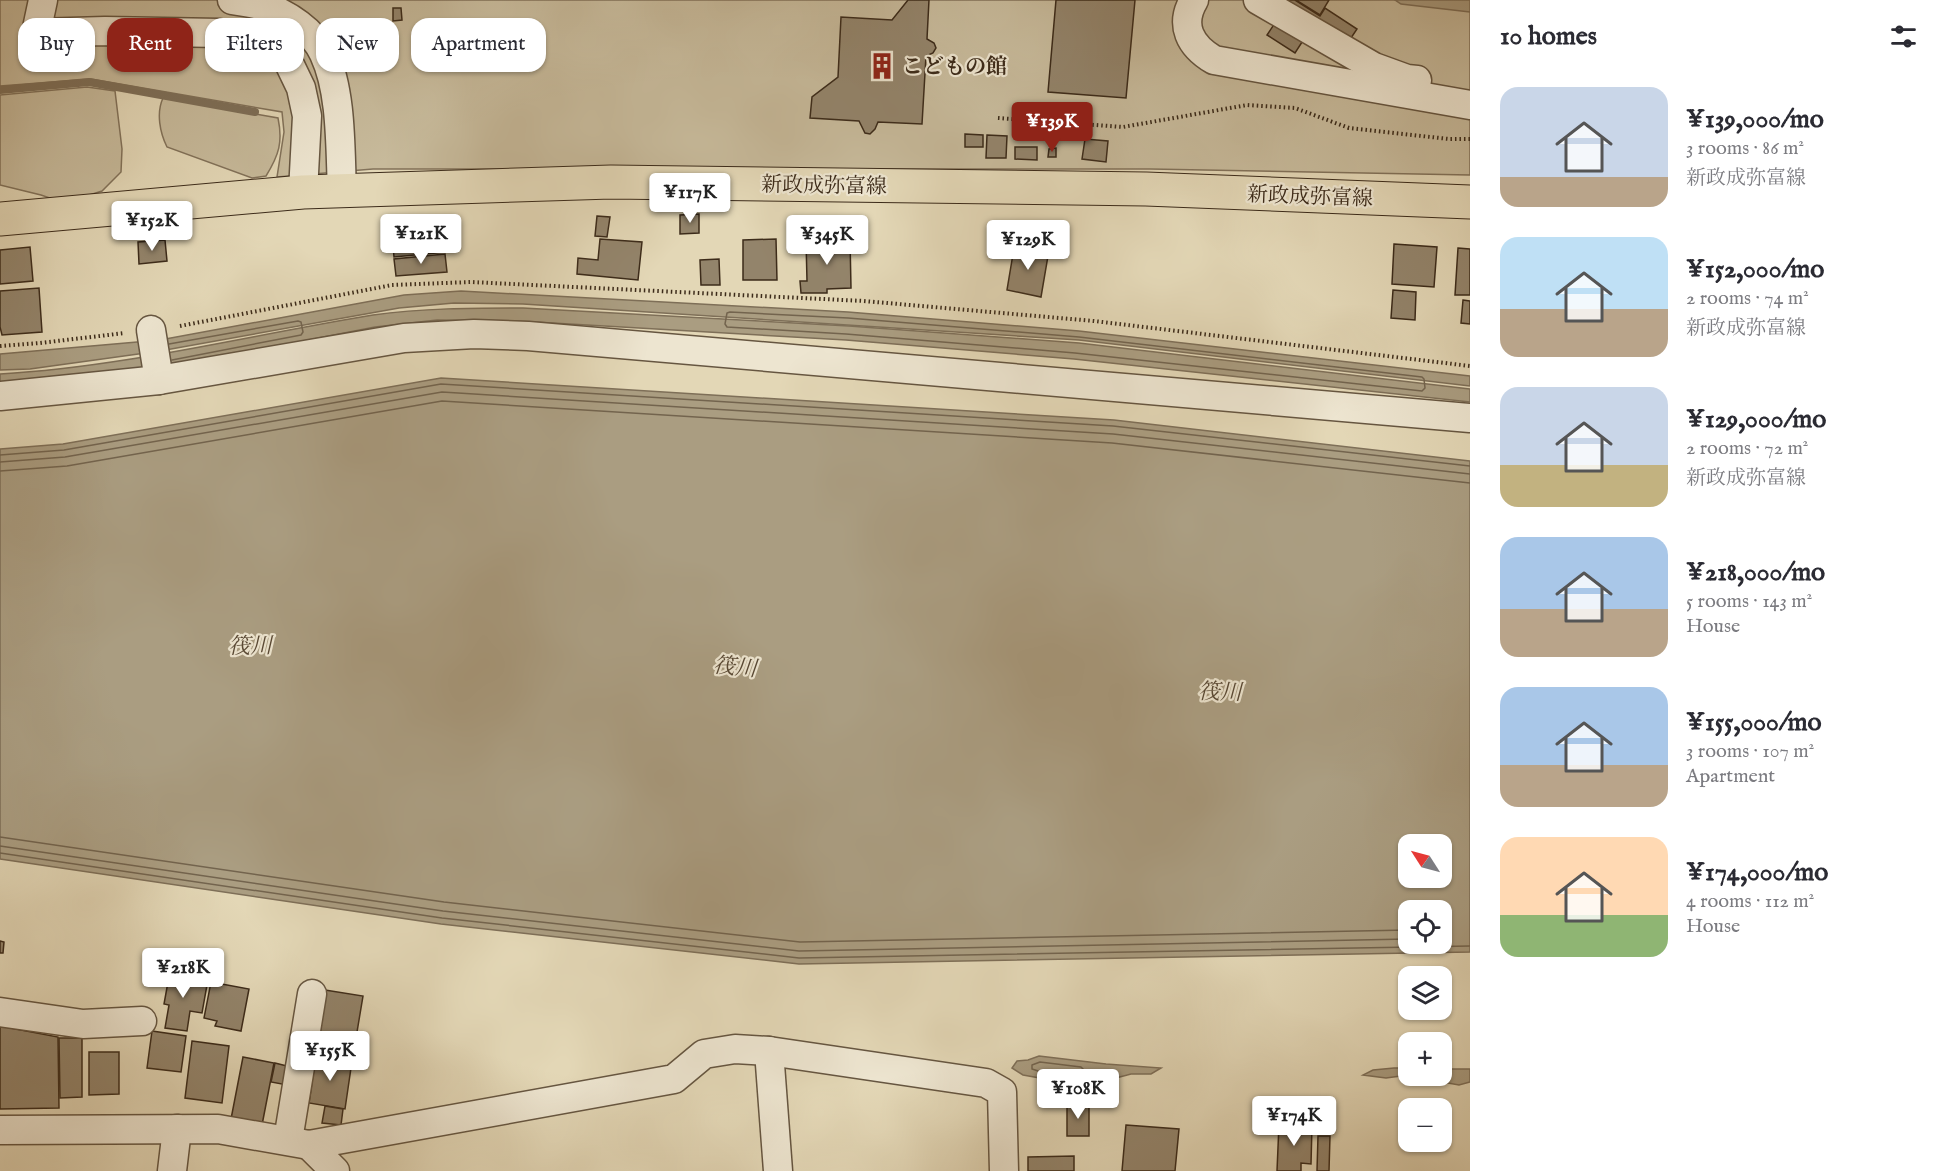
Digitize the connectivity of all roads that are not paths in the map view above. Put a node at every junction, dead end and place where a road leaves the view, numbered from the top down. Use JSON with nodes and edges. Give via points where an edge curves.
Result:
{"nodes":[{"id":1,"x":43,"y":0,"type":"edge"},
{"id":2,"x":232,"y":0,"type":"edge"},
{"id":3,"x":1194,"y":0,"type":"edge"},
{"id":4,"x":1258,"y":0,"type":"edge"},
{"id":5,"x":1470,"y":88,"type":"edge"},
{"id":6,"x":1470,"y":105,"type":"edge"},
{"id":7,"x":342,"y":191,"type":"junction"},
{"id":8,"x":303,"y":192,"type":"junction"},
{"id":9,"x":1470,"y":202,"type":"edge"},
{"id":10,"x":0,"y":219,"type":"edge"},
{"id":11,"x":151,"y":333,"type":"road end"},
{"id":12,"x":158,"y":376,"type":"junction"},
{"id":13,"x":0,"y":396,"type":"edge"},
{"id":14,"x":1470,"y":418,"type":"edge"},
{"id":15,"x":312,"y":994,"type":"dead end"},
{"id":16,"x":0,"y":1012,"type":"edge"},
{"id":17,"x":142,"y":1021,"type":"dead end"},
{"id":18,"x":769,"y":1051,"type":"junction"},
{"id":19,"x":177,"y":1129,"type":"junction"},
{"id":20,"x":0,"y":1130,"type":"edge"},
{"id":21,"x":298,"y":1142,"type":"junction"},
{"id":22,"x":172,"y":1171,"type":"edge"},
{"id":23,"x":335,"y":1171,"type":"edge"},
{"id":24,"x":778,"y":1171,"type":"edge"},
{"id":25,"x":1004,"y":1171,"type":"edge"}],
"edges":[{"from":1,"to":8,"type":"street","via":[[36,33],[220,33],[260,42],[288,61],[301,88],[307,116]]},
{"from":2,"to":7,"type":"street","via":[[263,6],[286,16],[308,32],[324,54],[338,100]]},
{"from":3,"to":6,"type":"street","via":[[1186,19],[1190,36],[1200,52],[1214,60]]},
{"from":4,"to":5,"type":"street","via":[[1374,67],[1407,79]]},
{"from":7,"to":8,"type":"main road","name":"新政成弥富線"},
{"from":7,"to":9,"type":"main road","name":"新政成弥富線","via":[[610,182],[1146,189]]},
{"from":8,"to":10,"type":"main road","name":"新政成弥富線"},
{"from":11,"to":12,"type":"street"},
{"from":12,"to":13,"type":"street"},
{"from":12,"to":14,"type":"street","via":[[404,338],[474,334]]},
{"from":15,"to":21,"type":"street"},
{"from":16,"to":17,"type":"street","via":[[83,1024]]},
{"from":18,"to":21,"type":"street","via":[[735,1049],[704,1054],[674,1079]]},
{"from":18,"to":24,"type":"street"},
{"from":18,"to":25,"type":"street","via":[[986,1083],[1002,1092]]},
{"from":19,"to":20,"type":"street"},
{"from":19,"to":21,"type":"street","via":[[218,1129]]},
{"from":19,"to":22,"type":"street"},
{"from":21,"to":23,"type":"street"}]}
